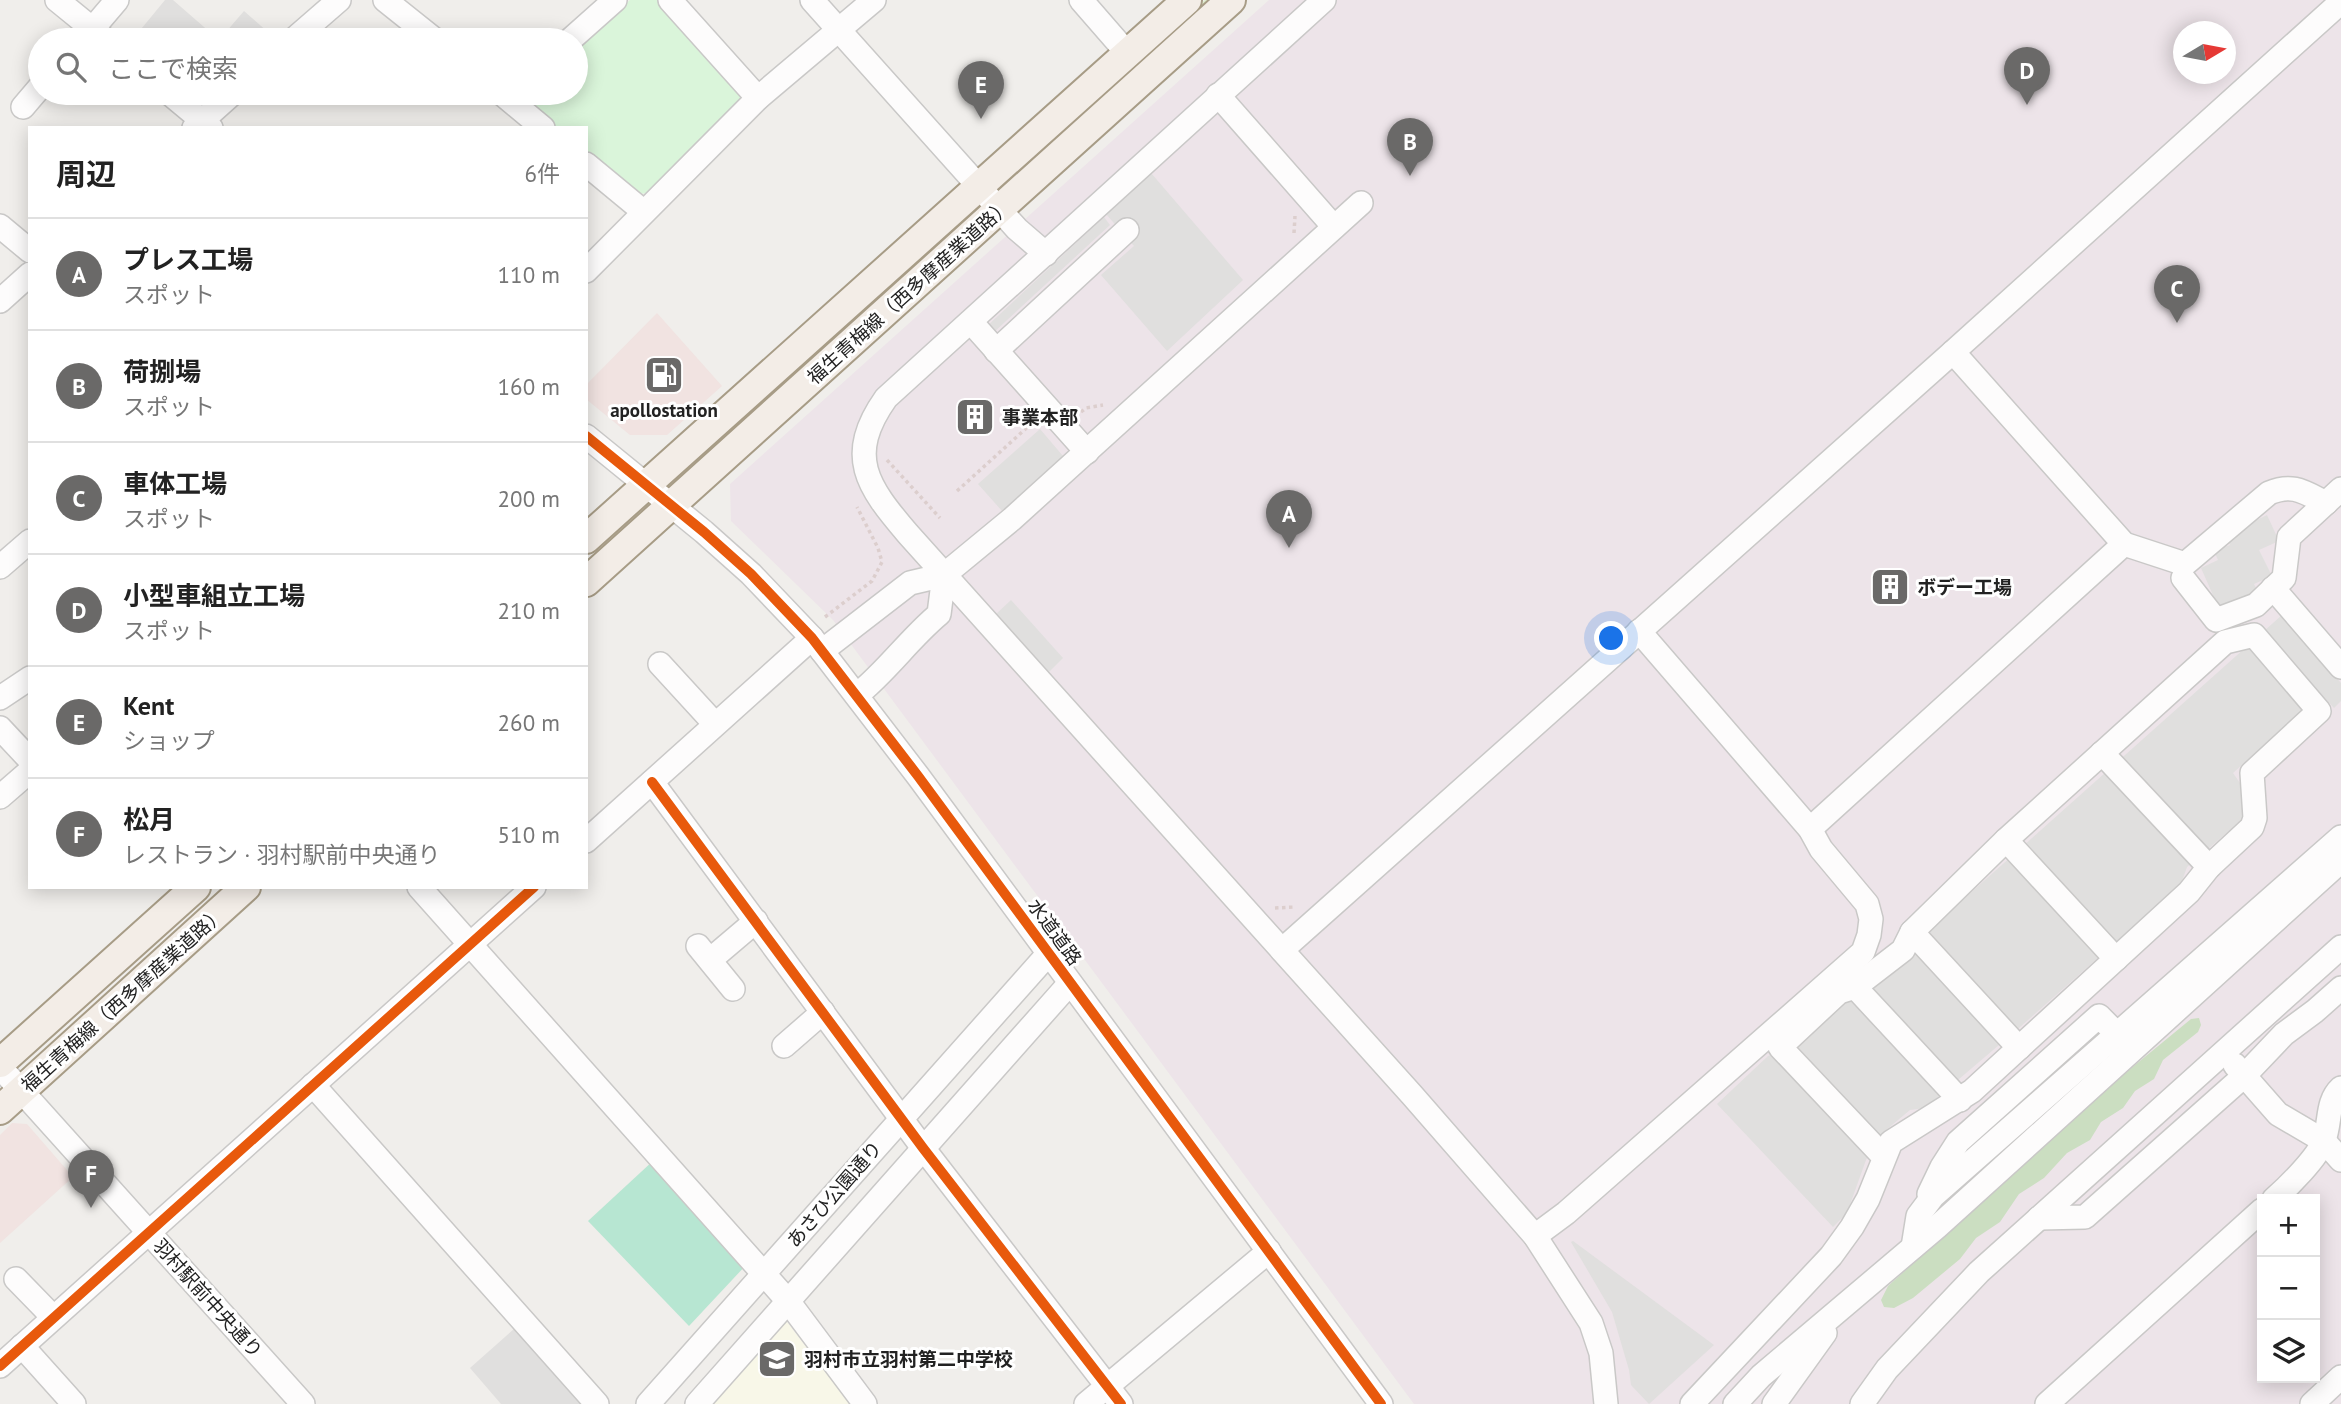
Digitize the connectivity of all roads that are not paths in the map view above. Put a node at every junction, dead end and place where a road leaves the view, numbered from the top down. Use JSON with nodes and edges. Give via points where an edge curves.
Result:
{"nodes":[{"id":1,"x":57,"y":0,"type":"edge"},
{"id":2,"x":117,"y":0,"type":"edge"},
{"id":3,"x":339,"y":0,"type":"edge"},
{"id":4,"x":385,"y":0,"type":"edge"},
{"id":5,"x":615,"y":0,"type":"edge"},
{"id":6,"x":670,"y":0,"type":"edge"},
{"id":7,"x":812,"y":0,"type":"edge"},
{"id":8,"x":874,"y":0,"type":"edge"},
{"id":9,"x":1081,"y":0,"type":"edge"},
{"id":10,"x":1186,"y":0,"type":"edge"},
{"id":11,"x":1231,"y":0,"type":"edge"},
{"id":12,"x":1324,"y":0,"type":"edge"},
{"id":13,"x":2341,"y":2,"type":"edge"},
{"id":14,"x":85,"y":28,"type":"edge"},
{"id":15,"x":100,"y":28,"type":"edge"},
{"id":16,"x":307,"y":28,"type":"edge"},
{"id":17,"x":420,"y":28,"type":"edge"},
{"id":18,"x":584,"y":28,"type":"edge"},
{"id":19,"x":838,"y":31,"type":"junction"},
{"id":20,"x":1128,"y":54,"type":"junction"},
{"id":21,"x":1218,"y":95,"type":"junction"},
{"id":22,"x":758,"y":98,"type":"junction"},
{"id":23,"x":28,"y":101,"type":"edge"},
{"id":24,"x":182,"y":105,"type":"edge"},
{"id":25,"x":222,"y":105,"type":"edge"},
{"id":26,"x":518,"y":105,"type":"edge"},
{"id":27,"x":23,"y":107,"type":"dead end"},
{"id":28,"x":203,"y":125,"type":"edge"},
{"id":29,"x":541,"y":126,"type":"edge"},
{"id":30,"x":588,"y":166,"type":"edge"},
{"id":31,"x":979,"y":186,"type":"junction"},
{"id":32,"x":1361,"y":203,"type":"dead end"},
{"id":33,"x":999,"y":209,"type":"junction"},
{"id":34,"x":644,"y":212,"type":"junction"},
{"id":35,"x":0,"y":226,"type":"edge"},
{"id":36,"x":1334,"y":227,"type":"junction"},
{"id":37,"x":1128,"y":230,"type":"dead end"},
{"id":38,"x":28,"y":249,"type":"edge"},
{"id":39,"x":1046,"y":254,"type":"junction"},
{"id":40,"x":588,"y":269,"type":"edge"},
{"id":41,"x":28,"y":276,"type":"edge"},
{"id":42,"x":0,"y":301,"type":"edge"},
{"id":43,"x":971,"y":322,"type":"junction"},
{"id":44,"x":996,"y":351,"type":"junction"},
{"id":45,"x":1952,"y":352,"type":"junction"},
{"id":46,"x":588,"y":438,"type":"edge"},
{"id":47,"x":1087,"y":452,"type":"junction"},
{"id":48,"x":646,"y":485,"type":"junction"},
{"id":49,"x":2334,"y":496,"type":"edge"},
{"id":50,"x":672,"y":505,"type":"junction"},
{"id":51,"x":588,"y":537,"type":"edge"},
{"id":52,"x":28,"y":543,"type":"edge"},
{"id":53,"x":2124,"y":544,"type":"junction"},
{"id":54,"x":0,"y":568,"type":"edge"},
{"id":55,"x":944,"y":575,"type":"junction"},
{"id":56,"x":2183,"y":578,"type":"dead end"},
{"id":57,"x":588,"y":580,"type":"edge"},
{"id":58,"x":2273,"y":588,"type":"junction"},
{"id":59,"x":2236,"y":612,"type":"junction"},
{"id":60,"x":1639,"y":631,"type":"junction"},
{"id":61,"x":2239,"y":639,"type":"junction"},
{"id":62,"x":817,"y":645,"type":"junction"},
{"id":63,"x":660,"y":664,"type":"dead end"},
{"id":64,"x":2341,"y":667,"type":"edge"},
{"id":65,"x":28,"y":679,"type":"edge"},
{"id":66,"x":857,"y":695,"type":"junction"},
{"id":67,"x":0,"y":698,"type":"edge"},
{"id":68,"x":715,"y":724,"type":"junction"},
{"id":69,"x":0,"y":728,"type":"edge"},
{"id":70,"x":2102,"y":753,"type":"junction"},
{"id":71,"x":28,"y":758,"type":"edge"},
{"id":72,"x":28,"y":773,"type":"edge"},
{"id":73,"x":652,"y":782,"type":"junction"},
{"id":74,"x":0,"y":797,"type":"edge"},
{"id":75,"x":1810,"y":829,"type":"junction"},
{"id":76,"x":2341,"y":837,"type":"edge"},
{"id":77,"x":588,"y":839,"type":"edge"},
{"id":78,"x":2006,"y":840,"type":"junction"},
{"id":79,"x":2341,"y":860,"type":"edge"},
{"id":80,"x":2209,"y":867,"type":"junction"},
{"id":81,"x":194,"y":889,"type":"edge"},
{"id":82,"x":244,"y":889,"type":"edge"},
{"id":83,"x":421,"y":889,"type":"edge"},
{"id":84,"x":532,"y":889,"type":"edge"},
{"id":85,"x":756,"y":921,"type":"junction"},
{"id":86,"x":1912,"y":932,"type":"junction"},
{"id":87,"x":470,"y":945,"type":"junction"},
{"id":88,"x":2341,"y":947,"type":"edge"},
{"id":89,"x":1282,"y":950,"type":"junction"},
{"id":90,"x":1049,"y":953,"type":"junction"},
{"id":91,"x":2116,"y":959,"type":"junction"},
{"id":92,"x":1070,"y":983,"type":"junction"},
{"id":93,"x":1855,"y":987,"type":"junction"},
{"id":94,"x":2341,"y":988,"type":"edge"},
{"id":95,"x":733,"y":989,"type":"dead end"},
{"id":96,"x":823,"y":1013,"type":"junction"},
{"id":97,"x":2117,"y":1034,"type":"junction"},
{"id":98,"x":784,"y":1046,"type":"dead end"},
{"id":99,"x":2019,"y":1048,"type":"junction"},
{"id":100,"x":2224,"y":1052,"type":"junction"},
{"id":101,"x":0,"y":1065,"type":"edge"},
{"id":102,"x":2244,"y":1076,"type":"junction"},
{"id":103,"x":313,"y":1086,"type":"junction"},
{"id":104,"x":2341,"y":1088,"type":"edge"},
{"id":105,"x":22,"y":1090,"type":"junction"},
{"id":106,"x":1960,"y":1100,"type":"junction"},
{"id":107,"x":0,"y":1110,"type":"edge"},
{"id":108,"x":901,"y":1116,"type":"junction"},
{"id":109,"x":2324,"y":1141,"type":"junction"},
{"id":110,"x":923,"y":1149,"type":"junction"},
{"id":111,"x":1884,"y":1157,"type":"junction"},
{"id":112,"x":2341,"y":1160,"type":"edge"},
{"id":113,"x":2279,"y":1194,"type":"edge"},
{"id":114,"x":1924,"y":1206,"type":"junction"},
{"id":115,"x":2257,"y":1215,"type":"edge"},
{"id":116,"x":2039,"y":1218,"type":"junction"},
{"id":117,"x":148,"y":1232,"type":"junction"},
{"id":118,"x":1535,"y":1236,"type":"junction"},
{"id":119,"x":1913,"y":1247,"type":"junction"},
{"id":120,"x":1269,"y":1251,"type":"junction"},
{"id":121,"x":763,"y":1275,"type":"junction"},
{"id":122,"x":16,"y":1279,"type":"dead end"},
{"id":123,"x":1850,"y":1300,"type":"junction"},
{"id":124,"x":788,"y":1301,"type":"junction"},
{"id":125,"x":53,"y":1317,"type":"junction"},
{"id":126,"x":22,"y":1346,"type":"junction"},
{"id":127,"x":0,"y":1366,"type":"edge"},
{"id":128,"x":2341,"y":1377,"type":"edge"},
{"id":129,"x":1114,"y":1395,"type":"edge"},
{"id":130,"x":74,"y":1404,"type":"edge"},
{"id":131,"x":303,"y":1404,"type":"edge"},
{"id":132,"x":597,"y":1404,"type":"edge"},
{"id":133,"x":648,"y":1404,"type":"edge"},
{"id":134,"x":697,"y":1404,"type":"edge"},
{"id":135,"x":865,"y":1404,"type":"edge"},
{"id":136,"x":1086,"y":1404,"type":"edge"},
{"id":137,"x":1381,"y":1404,"type":"edge"},
{"id":138,"x":1606,"y":1404,"type":"edge"},
{"id":139,"x":1692,"y":1404,"type":"edge"},
{"id":140,"x":1735,"y":1404,"type":"edge"},
{"id":141,"x":1774,"y":1404,"type":"edge"},
{"id":142,"x":1863,"y":1404,"type":"edge"},
{"id":143,"x":2047,"y":1404,"type":"edge"},
{"id":144,"x":2312,"y":1404,"type":"edge"}],
"edges":[{"from":1,"to":14,"type":"street"},
{"from":2,"to":15,"type":"street"},
{"from":3,"to":16,"type":"street"},
{"from":4,"to":17,"type":"street"},
{"from":5,"to":18,"type":"street"},
{"from":6,"to":22,"type":"street"},
{"from":7,"to":19,"type":"street"},
{"from":8,"to":19,"type":"street"},
{"from":9,"to":20,"type":"street"},
{"from":10,"to":20,"type":"main road","name":"福生青梅線（西多摩産業道路）"},
{"from":11,"to":33,"type":"main road","name":"福生青梅線（西多摩産業道路）"},
{"from":12,"to":21,"type":"street"},
{"from":13,"to":45,"type":"street"},
{"from":19,"to":22,"type":"street"},
{"from":19,"to":31,"type":"street"},
{"from":20,"to":31,"type":"main road","name":"福生青梅線（西多摩産業道路）"},
{"from":21,"to":36,"type":"street"},
{"from":21,"to":39,"type":"street"},
{"from":22,"to":34,"type":"street"},
{"from":23,"to":27,"type":"street"},
{"from":24,"to":28,"type":"street"},
{"from":25,"to":28,"type":"street"},
{"from":26,"to":29,"type":"street"},
{"from":30,"to":34,"type":"street"},
{"from":31,"to":33,"type":"street"},
{"from":31,"to":48,"type":"main road","name":"福生青梅線（西多摩産業道路）"},
{"from":32,"to":36,"type":"street"},
{"from":33,"to":39,"type":"street"},
{"from":33,"to":50,"type":"main road","name":"福生青梅線（西多摩産業道路）"},
{"from":34,"to":40,"type":"street"},
{"from":35,"to":38,"type":"street"},
{"from":36,"to":47,"type":"street"},
{"from":37,"to":44,"type":"street"},
{"from":39,"to":43,"type":"street"},
{"from":41,"to":42,"type":"street"},
{"from":43,"to":44,"type":"street"},
{"from":43,"to":55,"type":"street","via":[[887,398],[868,429],[865,445],[867,480],[881,503]]},
{"from":44,"to":47,"type":"street"},
{"from":45,"to":53,"type":"street"},
{"from":45,"to":60,"type":"street"},
{"from":46,"to":48,"type":"street","name":"水道道路"},
{"from":47,"to":55,"type":"street"},
{"from":48,"to":50,"type":"street","name":"水道道路"},
{"from":48,"to":51,"type":"main road","name":"福生青梅線（西多摩産業道路）"},
{"from":49,"to":53,"type":"street","via":[[2283,487],[2185,564]]},
{"from":49,"to":58,"type":"street","via":[[2289,537],[2284,578]]},
{"from":50,"to":57,"type":"main road","name":"福生青梅線（西多摩産業道路）"},
{"from":50,"to":62,"type":"street","name":"水道道路","via":[[751,574]]},
{"from":52,"to":54,"type":"street"},
{"from":53,"to":75,"type":"street"},
{"from":55,"to":62,"type":"street","via":[[910,583]]},
{"from":55,"to":66,"type":"street","via":[[939,614]]},
{"from":55,"to":89,"type":"street"},
{"from":56,"to":59,"type":"street","via":[[2216,620]]},
{"from":58,"to":59,"type":"street","via":[[2256,605]]},
{"from":58,"to":64,"type":"street"},
{"from":59,"to":61,"type":"street"},
{"from":60,"to":75,"type":"street"},
{"from":60,"to":89,"type":"street"},
{"from":61,"to":70,"type":"street","via":[[2225,642]]},
{"from":61,"to":80,"type":"street","via":[[2254,635],[2319,711],[2252,773],[2252,827]]},
{"from":62,"to":66,"type":"street","name":"水道道路"},
{"from":62,"to":68,"type":"street"},
{"from":63,"to":68,"type":"street"},
{"from":65,"to":67,"type":"street"},
{"from":66,"to":90,"type":"street","name":"水道道路"},
{"from":68,"to":73,"type":"street"},
{"from":69,"to":71,"type":"street"},
{"from":70,"to":78,"type":"street"},
{"from":70,"to":80,"type":"street"},
{"from":72,"to":74,"type":"street"},
{"from":73,"to":77,"type":"street"},
{"from":73,"to":85,"type":"street"},
{"from":75,"to":118,"type":"street","via":[[1867,904],[1871,919],[1863,952]]},
{"from":76,"to":97,"type":"street"},
{"from":78,"to":86,"type":"street"},
{"from":78,"to":91,"type":"street"},
{"from":79,"to":119,"type":"street"},
{"from":80,"to":91,"type":"street","via":[[2189,892]]},
{"from":81,"to":101,"type":"main road","name":"福生青梅線（西多摩産業道路）"},
{"from":82,"to":105,"type":"main road","name":"福生青梅線（西多摩産業道路）"},
{"from":83,"to":87,"type":"street"},
{"from":84,"to":87,"type":"street"},
{"from":85,"to":95,"type":"street","via":[[704,953]]},
{"from":85,"to":96,"type":"street"},
{"from":86,"to":93,"type":"street","via":[[1903,950]]},
{"from":86,"to":99,"type":"street"},
{"from":87,"to":103,"type":"street"},
{"from":87,"to":121,"type":"street"},
{"from":88,"to":100,"type":"street"},
{"from":89,"to":118,"type":"street"},
{"from":90,"to":92,"type":"street","name":"水道道路"},
{"from":90,"to":108,"type":"street","name":"あさひ公園通り"},
{"from":91,"to":99,"type":"street"},
{"from":92,"to":110,"type":"street","name":"あさひ公園通り"},
{"from":92,"to":120,"type":"street","name":"水道道路"},
{"from":93,"to":106,"type":"street"},
{"from":93,"to":111,"type":"street","via":[[1839,992],[1780,1047]]},
{"from":94,"to":102,"type":"street","via":[[2284,1034]]},
{"from":96,"to":98,"type":"street"},
{"from":96,"to":108,"type":"street"},
{"from":97,"to":114,"type":"street"},
{"from":97,"to":114,"type":"street","via":[[2099,1016],[1958,1142]]},
{"from":99,"to":106,"type":"street"},
{"from":100,"to":102,"type":"street"},
{"from":100,"to":116,"type":"street"},
{"from":101,"to":105,"type":"street","name":"羽村駅前中央通り"},
{"from":102,"to":109,"type":"street","via":[[2278,1114]]},
{"from":102,"to":116,"type":"street","via":[[2085,1217]]},
{"from":103,"to":117,"type":"street"},
{"from":103,"to":132,"type":"street"},
{"from":104,"to":109,"type":"street","via":[[2333,1095]]},
{"from":105,"to":107,"type":"main road","name":"福生青梅線（西多摩産業道路）"},
{"from":105,"to":117,"type":"street","name":"羽村駅前中央通り"},
{"from":106,"to":111,"type":"street","via":[[1891,1142]]},
{"from":108,"to":110,"type":"street"},
{"from":108,"to":121,"type":"street","name":"あさひ公園通り"},
{"from":109,"to":112,"type":"street"},
{"from":109,"to":113,"type":"street"},
{"from":110,"to":124,"type":"street","name":"あさひ公園通り"},
{"from":110,"to":129,"type":"street"},
{"from":111,"to":139,"type":"street","via":[[1868,1199],[1831,1256]]},
{"from":114,"to":119,"type":"street"},
{"from":115,"to":143,"type":"street"},
{"from":116,"to":142,"type":"street","via":[[1931,1321],[1887,1369]]},
{"from":117,"to":125,"type":"street"},
{"from":117,"to":131,"type":"street","name":"羽村駅前中央通り"},
{"from":118,"to":138,"type":"street","via":[[1591,1323],[1601,1353]]},
{"from":119,"to":123,"type":"street"},
{"from":120,"to":129,"type":"street"},
{"from":120,"to":137,"type":"street","name":"水道道路"},
{"from":121,"to":124,"type":"street"},
{"from":121,"to":133,"type":"street","name":"あさひ公園通り"},
{"from":122,"to":125,"type":"street"},
{"from":123,"to":140,"type":"street","via":[[1760,1376]]},
{"from":123,"to":141,"type":"street"},
{"from":124,"to":134,"type":"street","name":"あさひ公園通り"},
{"from":124,"to":135,"type":"street"},
{"from":125,"to":126,"type":"street"},
{"from":126,"to":127,"type":"street"},
{"from":126,"to":130,"type":"street"},
{"from":128,"to":144,"type":"street"},
{"from":129,"to":136,"type":"street"}]}
